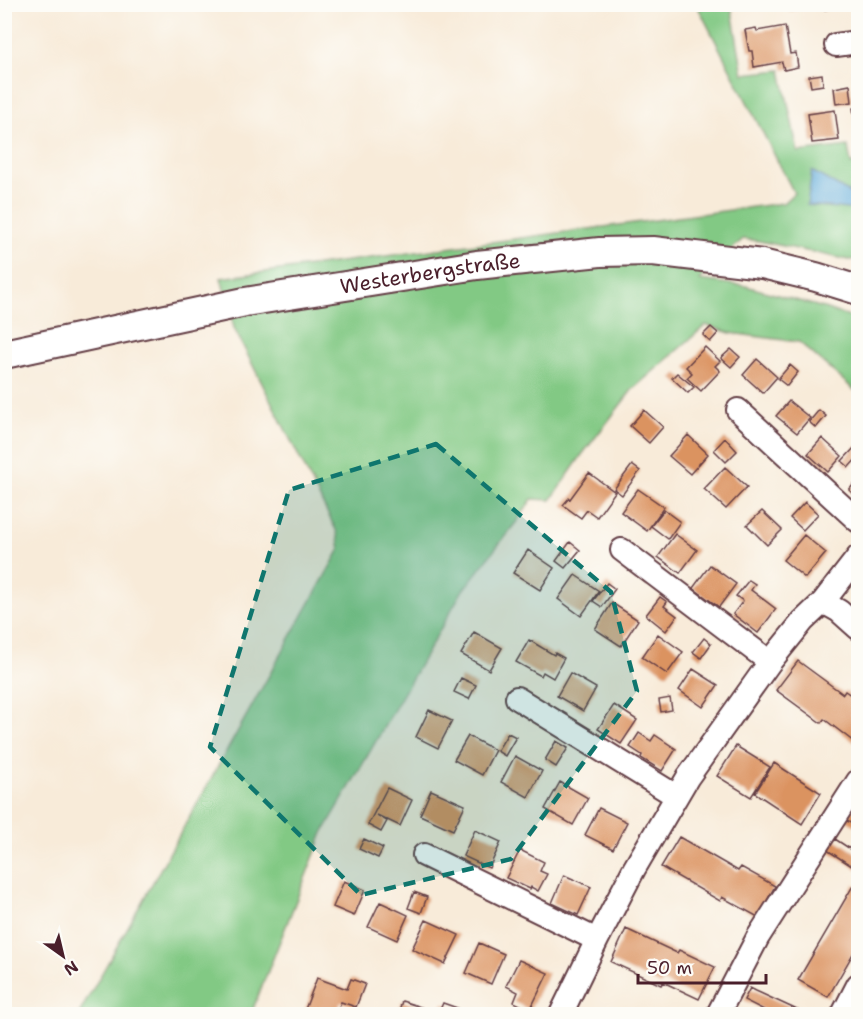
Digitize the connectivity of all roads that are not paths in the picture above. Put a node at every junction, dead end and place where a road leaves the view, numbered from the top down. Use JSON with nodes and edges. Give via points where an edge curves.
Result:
{"nodes":[{"id":1,"x":858,"y":42,"type":"edge"},
{"id":2,"x":836,"y":45,"type":"dead end"},
{"id":3,"x":858,"y":290,"type":"edge"},
{"id":4,"x":4,"y":354,"type":"edge"},
{"id":5,"x":738,"y":410,"type":"dead end"},
{"id":6,"x":858,"y":521,"type":"edge"},
{"id":7,"x":622,"y":550,"type":"dead end"},
{"id":8,"x":858,"y":557,"type":"edge"},
{"id":9,"x":823,"y":602,"type":"junction"},
{"id":10,"x":858,"y":628,"type":"edge"},
{"id":11,"x":770,"y":662,"type":"junction"},
{"id":12,"x":517,"y":698,"type":"dead end"},
{"id":13,"x":858,"y":781,"type":"edge"},
{"id":14,"x":676,"y":796,"type":"junction"},
{"id":15,"x":424,"y":855,"type":"dead end"},
{"id":16,"x":597,"y":940,"type":"junction"},
{"id":17,"x":858,"y":986,"type":"edge"},
{"id":18,"x":561,"y":1014,"type":"edge"},
{"id":19,"x":718,"y":1014,"type":"edge"},
{"id":20,"x":843,"y":1014,"type":"edge"}],
"edges":[{"from":1,"to":2,"type":"street"},
{"from":3,"to":4,"type":"main road","name":"Westerbergstraße","via":[[762,264],[653,251],[600,252],[477,265],[267,298]]},
{"from":5,"to":6,"type":"street"},
{"from":7,"to":11,"type":"street"},
{"from":8,"to":9,"type":"street"},
{"from":9,"to":10,"type":"street"},
{"from":9,"to":11,"type":"street"},
{"from":11,"to":14,"type":"street"},
{"from":12,"to":14,"type":"street"},
{"from":13,"to":19,"type":"street","via":[[758,937]]},
{"from":14,"to":16,"type":"street"},
{"from":15,"to":16,"type":"street"},
{"from":16,"to":18,"type":"street"},
{"from":17,"to":20,"type":"street"}]}
